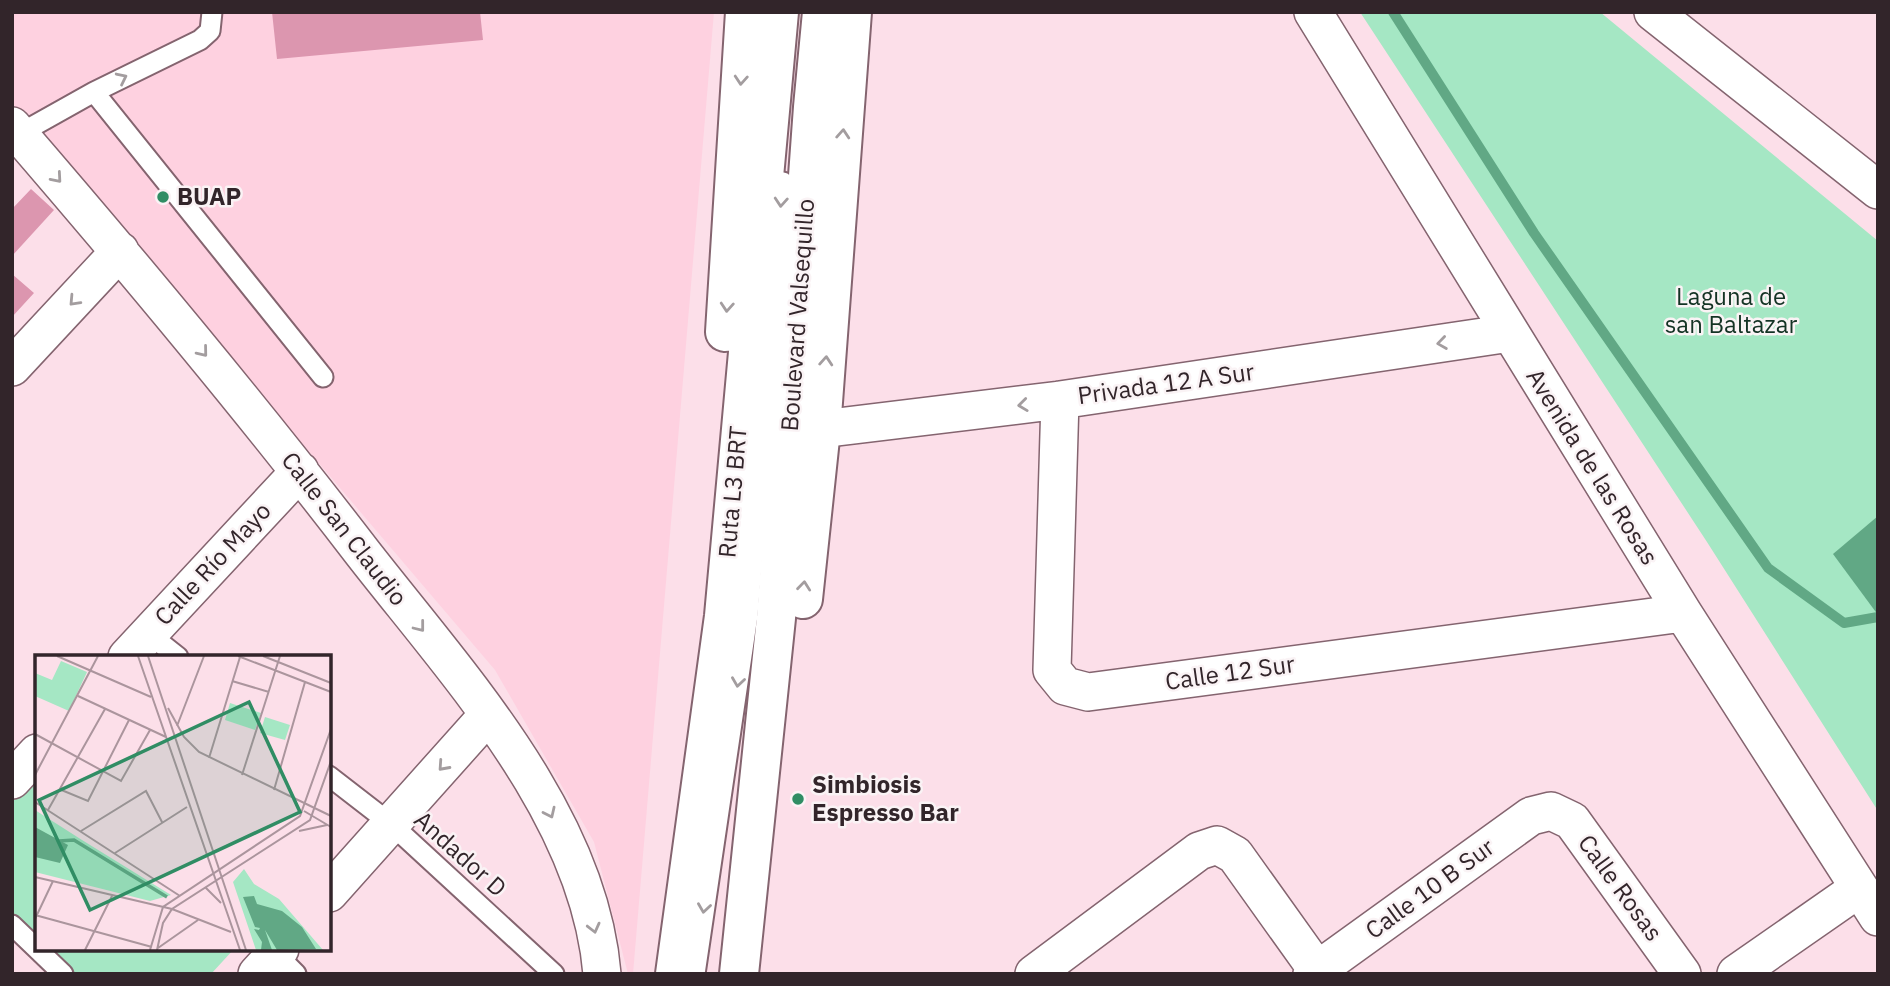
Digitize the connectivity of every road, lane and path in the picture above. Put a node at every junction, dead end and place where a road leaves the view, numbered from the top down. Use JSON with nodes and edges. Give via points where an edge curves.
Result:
{"nodes":[{"id":1,"x":212,"y":12,"type":"edge"},
{"id":2,"x":745,"y":12,"type":"edge"},
{"id":3,"x":779,"y":12,"type":"edge"},
{"id":4,"x":796,"y":12,"type":"edge"},
{"id":5,"x":817,"y":12,"type":"edge"},
{"id":6,"x":822,"y":12,"type":"edge"},
{"id":7,"x":852,"y":12,"type":"edge"},
{"id":8,"x":1313,"y":12,"type":"edge"},
{"id":9,"x":1676,"y":18,"type":"edge"},
{"id":10,"x":94,"y":92,"type":"junction"},
{"id":11,"x":16,"y":130,"type":"edge"},
{"id":12,"x":1878,"y":190,"type":"edge"},
{"id":13,"x":120,"y":251,"type":"junction"},
{"id":14,"x":1510,"y":333,"type":"junction"},
{"id":15,"x":17,"y":353,"type":"edge"},
{"id":16,"x":323,"y":377,"type":"dead end"},
{"id":17,"x":1060,"y":400,"type":"junction"},
{"id":18,"x":821,"y":429,"type":"junction"},
{"id":19,"x":300,"y":471,"type":"junction"},
{"id":20,"x":1683,"y":613,"type":"junction"},
{"id":21,"x":752,"y":616,"type":"junction"},
{"id":22,"x":138,"y":645,"type":"edge"},
{"id":23,"x":171,"y":655,"type":"edge"},
{"id":24,"x":488,"y":715,"type":"junction"},
{"id":25,"x":35,"y":755,"type":"edge"},
{"id":26,"x":331,"y":778,"type":"edge"},
{"id":27,"x":12,"y":780,"type":"edge"},
{"id":28,"x":1551,"y":811,"type":"joint"},
{"id":29,"x":391,"y":824,"type":"junction"},
{"id":30,"x":754,"y":844,"type":"junction"},
{"id":31,"x":331,"y":891,"type":"edge"},
{"id":32,"x":1868,"y":903,"type":"edge"},
{"id":33,"x":684,"y":905,"type":"junction"},
{"id":34,"x":12,"y":925,"type":"edge"},
{"id":35,"x":35,"y":947,"type":"edge"},
{"id":36,"x":39,"y":951,"type":"edge"},
{"id":37,"x":1316,"y":972,"type":"edge"},
{"id":38,"x":63,"y":974,"type":"edge"},
{"id":39,"x":554,"y":974,"type":"edge"},
{"id":40,"x":602,"y":974,"type":"edge"},
{"id":41,"x":676,"y":974,"type":"edge"},
{"id":42,"x":695,"y":974,"type":"edge"},
{"id":43,"x":726,"y":974,"type":"edge"},
{"id":44,"x":738,"y":974,"type":"edge"},
{"id":45,"x":1034,"y":974,"type":"edge"},
{"id":46,"x":1682,"y":974,"type":"edge"},
{"id":47,"x":1736,"y":974,"type":"edge"}],
"edges":[{"from":10,"to":1,"type":"lane","one_way":true,"via":[[200,40],[210,31]]},
{"from":2,"to":33,"type":"main road","one_way":true,"via":[[719,435],[679,788]]},
{"from":3,"to":21,"type":"main road","name":"Boulevard Valsequillo"},
{"from":4,"to":21,"type":"lane","name":"Ruta L3 BRT","one_way":true},
{"from":5,"to":21,"type":"lane"},
{"from":6,"to":21,"type":"main road","name":"Boulevard Valsequillo"},
{"from":18,"to":7,"type":"main road","one_way":true},
{"from":8,"to":14,"type":"street","name":"Avenida de las Rosas"},
{"from":9,"to":12,"type":"street"},
{"from":10,"to":11,"type":"lane"},
{"from":10,"to":16,"type":"lane"},
{"from":11,"to":13,"type":"street","name":"Calle San Claudio","one_way":true},
{"from":13,"to":15,"type":"street","one_way":true},
{"from":13,"to":19,"type":"street","name":"Calle San Claudio","one_way":true},
{"from":14,"to":17,"type":"street","name":"Privada 12 A Sur","one_way":true},
{"from":14,"to":20,"type":"street","name":"Avenida de las Rosas"},
{"from":17,"to":18,"type":"street","name":"Privada 12 A Sur","one_way":true},
{"from":17,"to":20,"type":"street","name":"Calle 12 Sur","via":[[1052,670],[1065,686],[1088,692]]},
{"from":30,"to":18,"type":"main road","one_way":true,"via":[[773,792],[793,704]]},
{"from":19,"to":22,"type":"street","name":"Calle Río Mayo"},
{"from":19,"to":24,"type":"street","name":"Calle San Claudio","one_way":true},
{"from":20,"to":32,"type":"street","name":"Avenida de las Rosas"},
{"from":21,"to":30,"type":"main road"},
{"from":21,"to":33,"type":"main road"},
{"from":21,"to":42,"type":"lane","name":"Ruta L3 BRT","one_way":true},
{"from":21,"to":43,"type":"lane"},
{"from":22,"to":23,"type":"lane"},
{"from":24,"to":29,"type":"street","one_way":true},
{"from":24,"to":40,"type":"street","name":"Calle San Claudio","one_way":true,"via":[[540,791],[583,883]]},
{"from":25,"to":27,"type":"street"},
{"from":26,"to":29,"type":"lane","name":"Andador D"},
{"from":28,"to":37,"type":"street","name":"Calle 10 B Sur","via":[[1531,816]]},
{"from":28,"to":46,"type":"street","name":"Calle Rosas","via":[[1572,821]]},
{"from":29,"to":31,"type":"street"},
{"from":29,"to":39,"type":"lane","name":"Andador D"},
{"from":30,"to":44,"type":"main road"},
{"from":32,"to":47,"type":"street"},
{"from":33,"to":41,"type":"main road"},
{"from":34,"to":35,"type":"lane"},
{"from":36,"to":38,"type":"lane"},
{"from":37,"to":45,"type":"street","via":[[1235,855],[1217,845],[1199,851]]}]}
